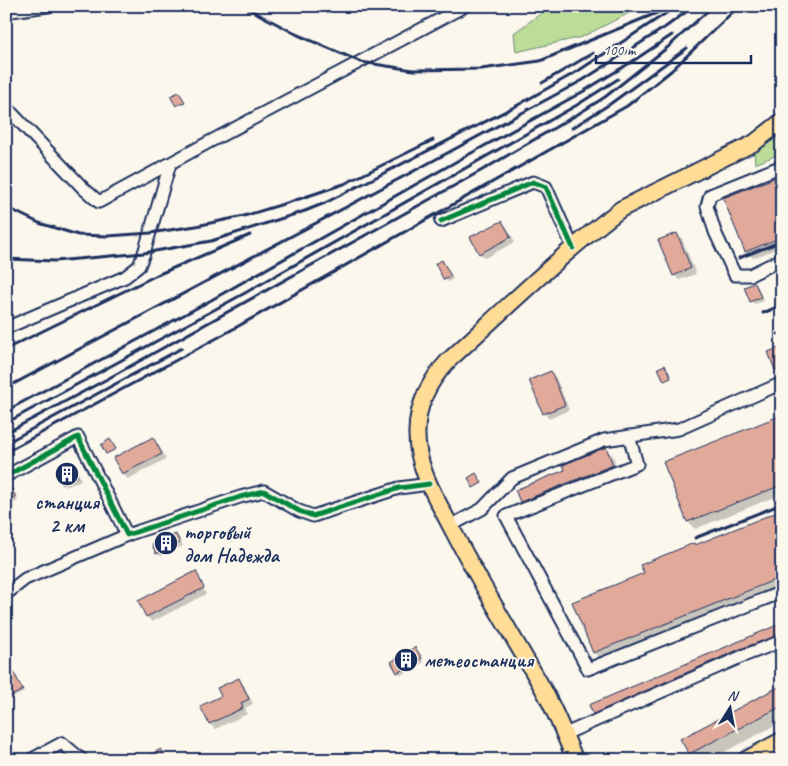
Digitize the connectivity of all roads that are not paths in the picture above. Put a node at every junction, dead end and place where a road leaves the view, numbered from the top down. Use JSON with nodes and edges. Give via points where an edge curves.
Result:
{"nodes":[{"id":1,"x":48,"y":6,"type":"edge"},
{"id":2,"x":465,"y":6,"type":"edge"},
{"id":3,"x":6,"y":15,"type":"edge"},
{"id":4,"x":6,"y":107,"type":"edge"},
{"id":5,"x":782,"y":121,"type":"edge"},
{"id":6,"x":170,"y":164,"type":"junction"},
{"id":7,"x":782,"y":166,"type":"edge"},
{"id":8,"x":442,"y":221,"type":"dead end"},
{"id":9,"x":573,"y":248,"type":"junction"},
{"id":10,"x":782,"y":259,"type":"edge"},
{"id":11,"x":6,"y":328,"type":"edge"},
{"id":12,"x":782,"y":383,"type":"edge"},
{"id":13,"x":628,"y":436,"type":"junction"},
{"id":14,"x":6,"y":476,"type":"edge"},
{"id":15,"x":429,"y":484,"type":"junction"},
{"id":16,"x":450,"y":526,"type":"junction"},
{"id":17,"x":127,"y":535,"type":"junction"},
{"id":18,"x":782,"y":592,"type":"edge"},
{"id":19,"x":6,"y":594,"type":"edge"},
{"id":20,"x":782,"y":641,"type":"edge"},
{"id":21,"x":565,"y":734,"type":"junction"},
{"id":22,"x":776,"y":743,"type":"edge"},
{"id":23,"x":30,"y":760,"type":"edge"},
{"id":24,"x":82,"y":760,"type":"edge"},
{"id":25,"x":575,"y":760,"type":"edge"},
{"id":26,"x":745,"y":760,"type":"edge"},
{"id":27,"x":778,"y":760,"type":"edge"}],
"edges":[{"from":1,"to":3,"type":"street","via":[[11,11]]},
{"from":2,"to":6,"type":"street"},
{"from":4,"to":6,"type":"street","via":[[98,202]]},
{"from":5,"to":9,"type":"main road","via":[[754,143],[621,209]]},
{"from":6,"to":11,"type":"street","via":[[138,266],[125,277]]},
{"from":7,"to":10,"type":"street","via":[[710,195],[707,206],[735,275],[750,275]]},
{"from":8,"to":9,"type":"street","via":[[533,182],[546,187]]},
{"from":9,"to":15,"type":"main road","via":[[439,371],[423,401],[417,433],[420,459]]},
{"from":12,"to":13,"type":"street","via":[[679,429]]},
{"from":13,"to":16,"type":"street","via":[[604,440],[512,478],[482,509]]},
{"from":13,"to":18,"type":"street","via":[[637,464],[506,516],[588,669]]},
{"from":14,"to":17,"type":"street","via":[[78,437]]},
{"from":15,"to":16,"type":"main road"},
{"from":15,"to":17,"type":"street","via":[[399,488],[313,516],[264,491]]},
{"from":16,"to":21,"type":"main road","via":[[543,689]]},
{"from":17,"to":19,"type":"street","via":[[25,579]]},
{"from":20,"to":21,"type":"street"},
{"from":21,"to":25,"type":"main road"},
{"from":22,"to":26,"type":"main road"},
{"from":22,"to":27,"type":"street"},
{"from":23,"to":24,"type":"street","via":[[62,743]]}]}
